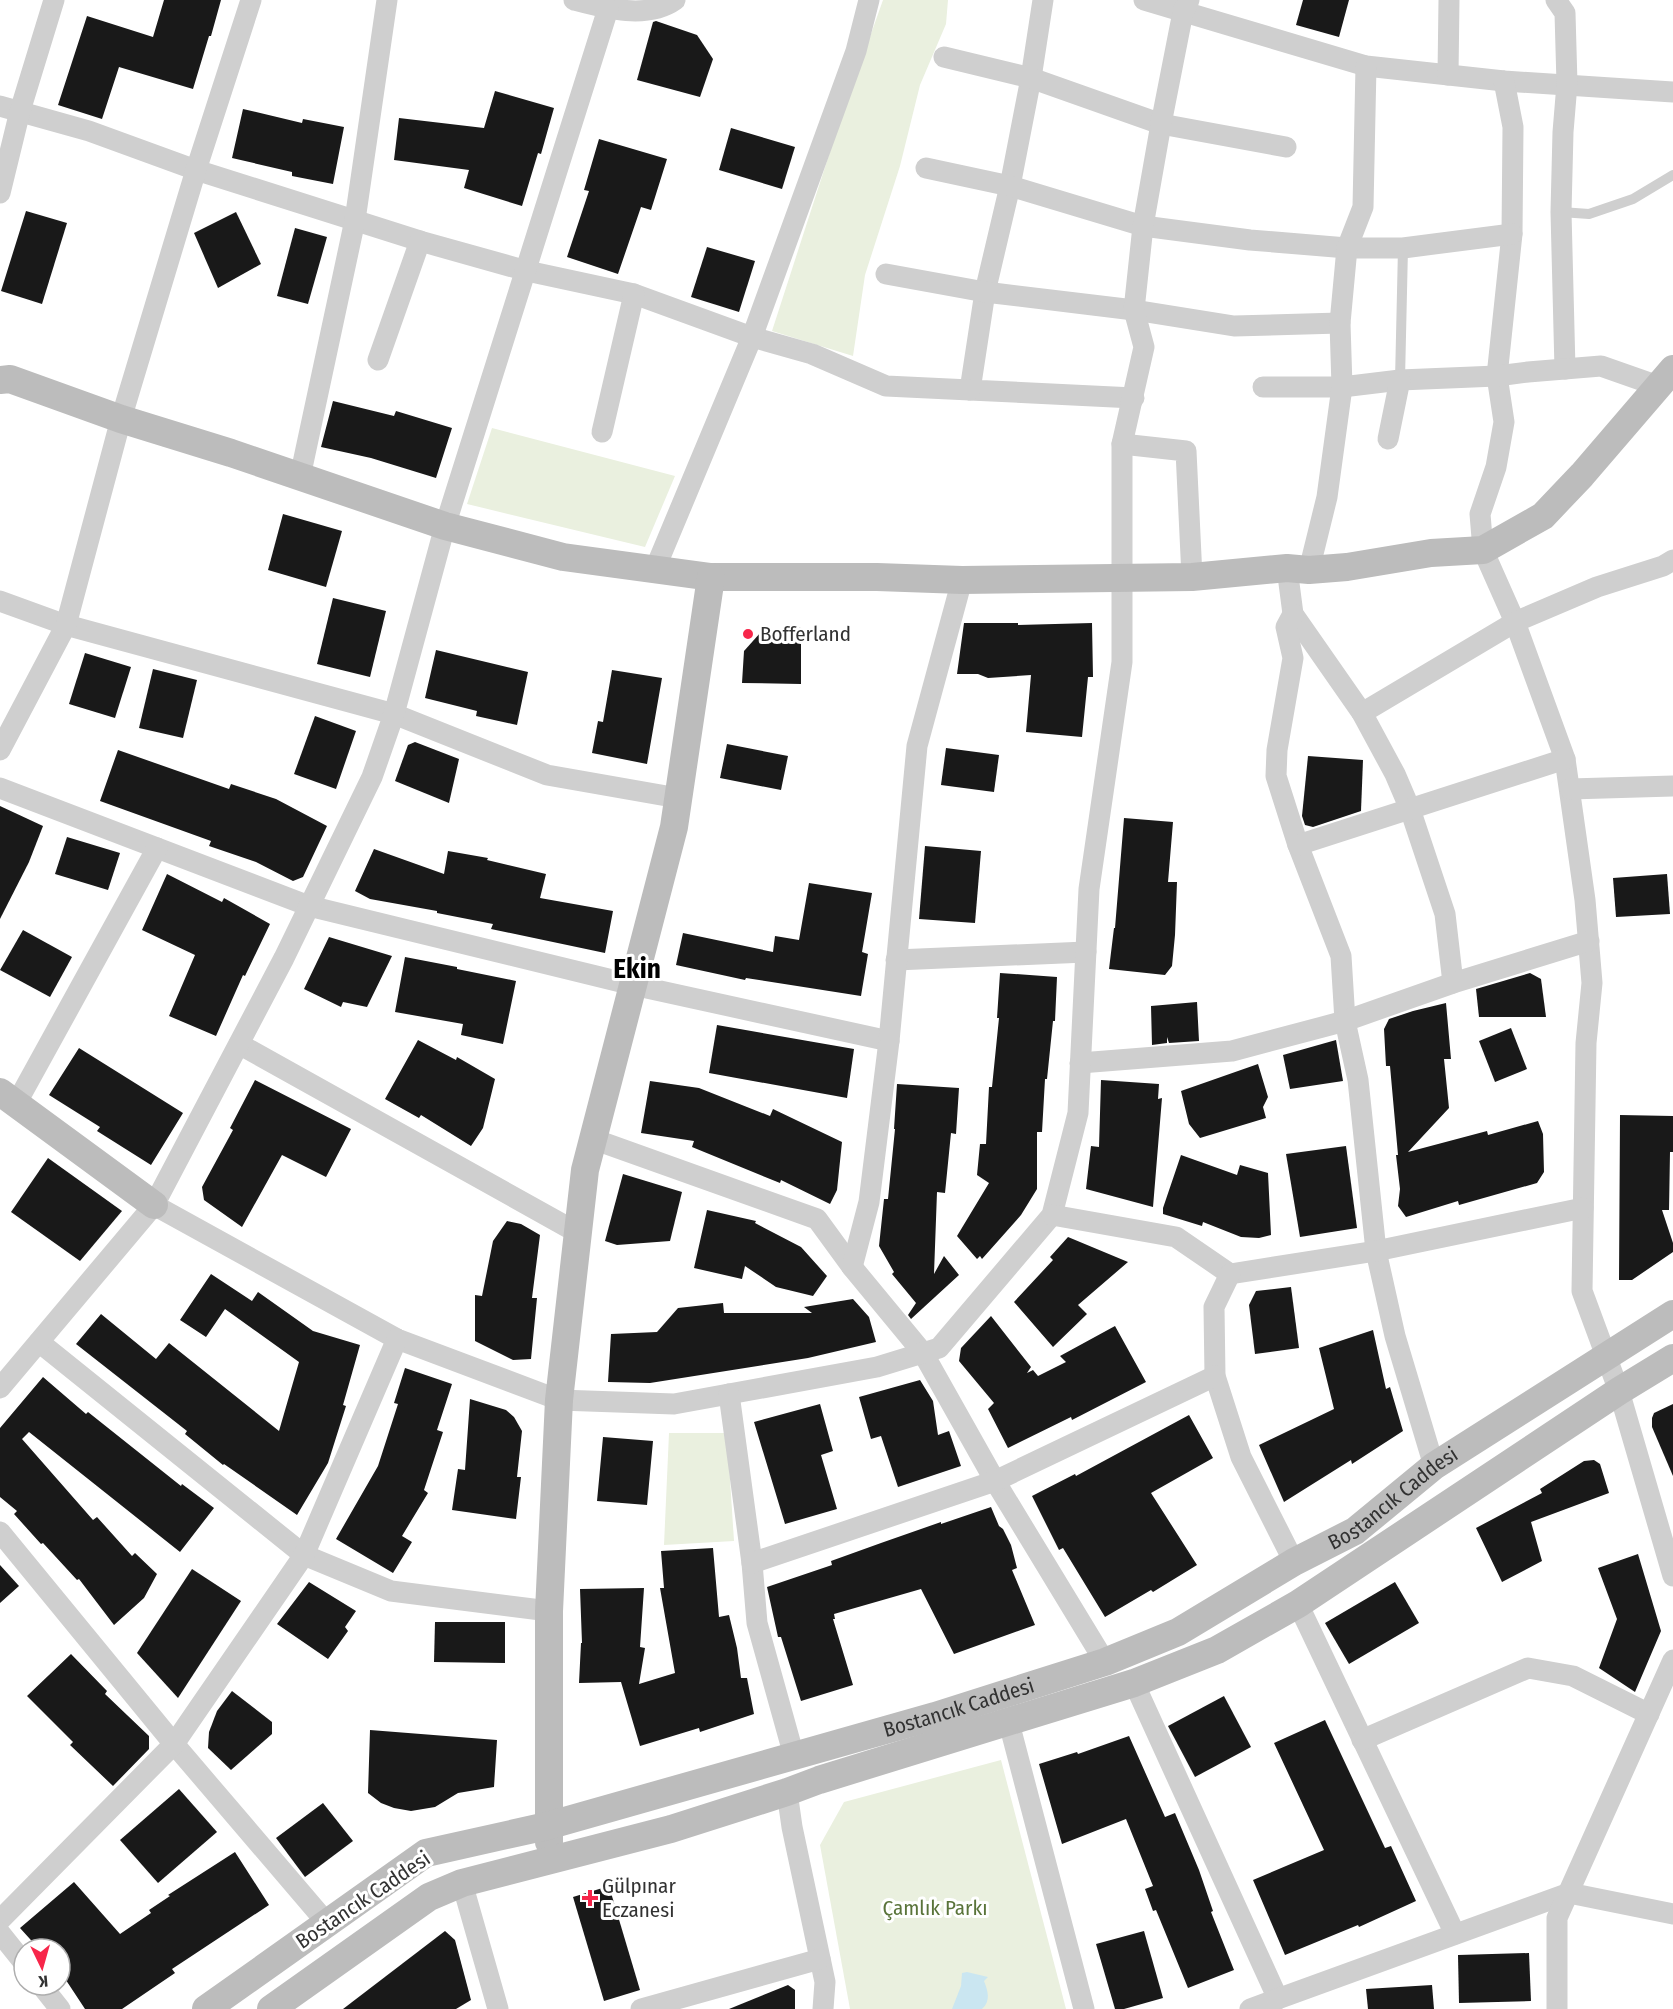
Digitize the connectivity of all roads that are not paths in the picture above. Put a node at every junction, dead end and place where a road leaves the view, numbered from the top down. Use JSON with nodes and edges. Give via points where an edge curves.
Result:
{"nodes":[{"id":1,"x":54,"y":0,"type":"edge"},
{"id":2,"x":251,"y":0,"type":"edge"},
{"id":3,"x":387,"y":0,"type":"edge"},
{"id":4,"x":574,"y":0,"type":"edge"},
{"id":5,"x":675,"y":0,"type":"edge"},
{"id":6,"x":869,"y":0,"type":"edge"},
{"id":7,"x":1042,"y":0,"type":"edge"},
{"id":8,"x":1144,"y":0,"type":"edge"},
{"id":9,"x":1449,"y":0,"type":"edge"},
{"id":10,"x":1556,"y":0,"type":"edge"},
{"id":11,"x":1186,"y":6,"type":"edge"},
{"id":12,"x":608,"y":9,"type":"junction"},
{"id":13,"x":944,"y":57,"type":"dead end"},
{"id":14,"x":1366,"y":66,"type":"junction"},
{"id":15,"x":1448,"y":75,"type":"junction"},
{"id":16,"x":1031,"y":78,"type":"junction"},
{"id":17,"x":1504,"y":81,"type":"junction"},
{"id":18,"x":1567,"y":84,"type":"junction"},
{"id":19,"x":1673,"y":92,"type":"edge"},
{"id":20,"x":10,"y":108,"type":"edge"},
{"id":21,"x":1161,"y":124,"type":"junction"},
{"id":22,"x":1286,"y":147,"type":"dead end"},
{"id":23,"x":926,"y":168,"type":"dead end"},
{"id":24,"x":196,"y":170,"type":"junction"},
{"id":25,"x":1673,"y":175,"type":"edge"},
{"id":26,"x":1010,"y":186,"type":"junction"},
{"id":27,"x":0,"y":193,"type":"edge"},
{"id":28,"x":1561,"y":212,"type":"junction"},
{"id":29,"x":355,"y":220,"type":"junction"},
{"id":30,"x":1143,"y":226,"type":"junction"},
{"id":31,"x":1512,"y":234,"type":"junction"},
{"id":32,"x":420,"y":241,"type":"junction"},
{"id":33,"x":1347,"y":248,"type":"junction"},
{"id":34,"x":1403,"y":248,"type":"junction"},
{"id":35,"x":527,"y":271,"type":"junction"},
{"id":36,"x":886,"y":274,"type":"dead end"},
{"id":37,"x":984,"y":292,"type":"junction"},
{"id":38,"x":633,"y":294,"type":"junction"},
{"id":39,"x":1134,"y":310,"type":"junction"},
{"id":40,"x":1340,"y":323,"type":"junction"},
{"id":41,"x":752,"y":336,"type":"junction"},
{"id":42,"x":378,"y":360,"type":"dead end"},
{"id":43,"x":1565,"y":369,"type":"junction"},
{"id":44,"x":1497,"y":376,"type":"junction"},
{"id":45,"x":1665,"y":378,"type":"edge"},
{"id":46,"x":0,"y":380,"type":"edge"},
{"id":47,"x":1400,"y":380,"type":"junction"},
{"id":48,"x":1263,"y":387,"type":"dead end"},
{"id":49,"x":1342,"y":387,"type":"junction"},
{"id":50,"x":970,"y":390,"type":"junction"},
{"id":51,"x":1134,"y":398,"type":"junction"},
{"id":52,"x":121,"y":419,"type":"junction"},
{"id":53,"x":602,"y":432,"type":"dead end"},
{"id":54,"x":1388,"y":440,"type":"dead end"},
{"id":55,"x":1122,"y":444,"type":"junction"},
{"id":56,"x":300,"y":477,"type":"junction"},
{"id":57,"x":445,"y":526,"type":"junction"},
{"id":58,"x":1484,"y":550,"type":"junction"},
{"id":59,"x":1673,"y":560,"type":"edge"},
{"id":60,"x":655,"y":569,"type":"junction"},
{"id":61,"x":1298,"y":569,"type":"junction"},
{"id":62,"x":711,"y":577,"type":"junction"},
{"id":63,"x":1192,"y":577,"type":"junction"},
{"id":64,"x":1124,"y":579,"type":"junction"},
{"id":65,"x":962,"y":580,"type":"junction"},
{"id":66,"x":0,"y":601,"type":"edge"},
{"id":67,"x":1293,"y":614,"type":"junction"},
{"id":68,"x":1515,"y":622,"type":"junction"},
{"id":69,"x":66,"y":625,"type":"junction"},
{"id":70,"x":1362,"y":713,"type":"junction"},
{"id":71,"x":394,"y":714,"type":"junction"},
{"id":72,"x":0,"y":750,"type":"edge"},
{"id":73,"x":1565,"y":759,"type":"junction"},
{"id":74,"x":1673,"y":786,"type":"edge"},
{"id":75,"x":0,"y":788,"type":"edge"},
{"id":76,"x":1570,"y":789,"type":"junction"},
{"id":77,"x":678,"y":798,"type":"junction"},
{"id":78,"x":1410,"y":810,"type":"junction"},
{"id":79,"x":1298,"y":845,"type":"junction"},
{"id":80,"x":158,"y":848,"type":"junction"},
{"id":81,"x":309,"y":906,"type":"junction"},
{"id":82,"x":1589,"y":941,"type":"junction"},
{"id":83,"x":1086,"y":952,"type":"junction"},
{"id":84,"x":896,"y":960,"type":"junction"},
{"id":85,"x":1453,"y":983,"type":"junction"},
{"id":86,"x":633,"y":985,"type":"junction"},
{"id":87,"x":1345,"y":1021,"type":"junction"},
{"id":88,"x":889,"y":1041,"type":"junction"},
{"id":89,"x":239,"y":1044,"type":"junction"},
{"id":90,"x":1080,"y":1063,"type":"junction"},
{"id":91,"x":8,"y":1098,"type":"edge"},
{"id":92,"x":593,"y":1138,"type":"junction"},
{"id":93,"x":154,"y":1205,"type":"junction"},
{"id":94,"x":1583,"y":1208,"type":"junction"},
{"id":95,"x":1052,"y":1215,"type":"junction"},
{"id":96,"x":578,"y":1233,"type":"junction"},
{"id":97,"x":1376,"y":1251,"type":"junction"},
{"id":98,"x":852,"y":1267,"type":"junction"},
{"id":99,"x":1230,"y":1274,"type":"junction"},
{"id":100,"x":1673,"y":1314,"type":"edge"},
{"id":101,"x":397,"y":1339,"type":"junction"},
{"id":102,"x":39,"y":1342,"type":"junction"},
{"id":103,"x":923,"y":1353,"type":"junction"},
{"id":104,"x":1605,"y":1355,"type":"junction"},
{"id":105,"x":1673,"y":1358,"type":"edge"},
{"id":106,"x":1215,"y":1376,"type":"junction"},
{"id":107,"x":0,"y":1388,"type":"edge"},
{"id":108,"x":1619,"y":1391,"type":"junction"},
{"id":109,"x":729,"y":1394,"type":"junction"},
{"id":110,"x":559,"y":1400,"type":"junction"},
{"id":111,"x":1434,"y":1466,"type":"junction"},
{"id":112,"x":995,"y":1481,"type":"junction"},
{"id":113,"x":0,"y":1532,"type":"edge"},
{"id":114,"x":1668,"y":1539,"type":"edge"},
{"id":115,"x":304,"y":1555,"type":"junction"},
{"id":116,"x":1294,"y":1562,"type":"junction"},
{"id":117,"x":752,"y":1563,"type":"junction"},
{"id":118,"x":1673,"y":1576,"type":"edge"},
{"id":119,"x":1298,"y":1604,"type":"junction"},
{"id":120,"x":549,"y":1611,"type":"junction"},
{"id":121,"x":1673,"y":1660,"type":"edge"},
{"id":122,"x":1105,"y":1662,"type":"junction"},
{"id":123,"x":1134,"y":1683,"type":"junction"},
{"id":124,"x":1649,"y":1714,"type":"junction"},
{"id":125,"x":1009,"y":1723,"type":"junction"},
{"id":126,"x":1362,"y":1740,"type":"junction"},
{"id":127,"x":174,"y":1744,"type":"junction"},
{"id":128,"x":794,"y":1756,"type":"junction"},
{"id":129,"x":787,"y":1792,"type":"junction"},
{"id":130,"x":547,"y":1826,"type":"junction"},
{"id":131,"x":550,"y":1859,"type":"junction"},
{"id":132,"x":462,"y":1882,"type":"junction"},
{"id":133,"x":1569,"y":1893,"type":"junction"},
{"id":134,"x":1673,"y":1914,"type":"edge"},
{"id":135,"x":0,"y":1920,"type":"edge"},
{"id":136,"x":326,"y":1923,"type":"junction"},
{"id":137,"x":0,"y":1934,"type":"edge"},
{"id":138,"x":1455,"y":1934,"type":"junction"},
{"id":139,"x":12,"y":1949,"type":"edge"},
{"id":140,"x":820,"y":1959,"type":"junction"},
{"id":141,"x":50,"y":1997,"type":"edge"},
{"id":142,"x":1278,"y":1999,"type":"junction"},
{"id":143,"x":60,"y":2009,"type":"edge"},
{"id":144,"x":206,"y":2009,"type":"edge"},
{"id":145,"x":271,"y":2009,"type":"edge"},
{"id":146,"x":498,"y":2009,"type":"edge"},
{"id":147,"x":640,"y":2009,"type":"edge"},
{"id":148,"x":823,"y":2009,"type":"edge"},
{"id":149,"x":1084,"y":2009,"type":"edge"},
{"id":150,"x":1250,"y":2009,"type":"edge"},
{"id":151,"x":1557,"y":2009,"type":"edge"}],
"edges":[{"from":1,"to":20,"type":"street"},
{"from":2,"to":24,"type":"street"},
{"from":3,"to":29,"type":"street"},
{"from":4,"to":12,"type":"street"},
{"from":5,"to":12,"type":"street","via":[[648,10]]},
{"from":6,"to":41,"type":"street","via":[[856,51]]},
{"from":7,"to":16,"type":"street"},
{"from":8,"to":11,"type":"street"},
{"from":9,"to":15,"type":"street"},
{"from":10,"to":18,"type":"street","via":[[1565,13]]},
{"from":11,"to":14,"type":"street"},
{"from":11,"to":21,"type":"street"},
{"from":12,"to":35,"type":"street"},
{"from":13,"to":16,"type":"street"},
{"from":14,"to":15,"type":"street"},
{"from":14,"to":33,"type":"street","via":[[1363,207]]},
{"from":15,"to":17,"type":"street"},
{"from":16,"to":21,"type":"street"},
{"from":16,"to":26,"type":"street"},
{"from":17,"to":18,"type":"street"},
{"from":17,"to":31,"type":"street","via":[[1513,127]]},
{"from":18,"to":19,"type":"street"},
{"from":18,"to":28,"type":"street"},
{"from":20,"to":24,"type":"street","via":[[89,131]]},
{"from":20,"to":27,"type":"street"},
{"from":21,"to":22,"type":"street"},
{"from":21,"to":30,"type":"street"},
{"from":23,"to":26,"type":"street"},
{"from":24,"to":29,"type":"street"},
{"from":24,"to":52,"type":"street"},
{"from":25,"to":28,"type":"lane","via":[[1634,199],[1589,214]]},
{"from":26,"to":30,"type":"street"},
{"from":26,"to":37,"type":"street"},
{"from":28,"to":43,"type":"street"},
{"from":29,"to":32,"type":"street"},
{"from":29,"to":56,"type":"street"},
{"from":30,"to":33,"type":"street"},
{"from":30,"to":39,"type":"street"},
{"from":31,"to":34,"type":"street"},
{"from":31,"to":44,"type":"street"},
{"from":32,"to":35,"type":"street"},
{"from":32,"to":42,"type":"street"},
{"from":33,"to":34,"type":"street"},
{"from":33,"to":40,"type":"street"},
{"from":34,"to":47,"type":"lane"},
{"from":35,"to":38,"type":"street"},
{"from":35,"to":57,"type":"street"},
{"from":36,"to":37,"type":"street"},
{"from":37,"to":39,"type":"street"},
{"from":37,"to":50,"type":"street"},
{"from":38,"to":41,"type":"street"},
{"from":38,"to":53,"type":"street"},
{"from":39,"to":40,"type":"street","via":[[1234,326]]},
{"from":39,"to":51,"type":"street","via":[[1144,347]]},
{"from":40,"to":49,"type":"street"},
{"from":41,"to":50,"type":"street","via":[[812,354],[886,386]]},
{"from":41,"to":60,"type":"street"},
{"from":43,"to":44,"type":"street"},
{"from":43,"to":45,"type":"street","via":[[1601,366]]},
{"from":44,"to":47,"type":"street"},
{"from":44,"to":58,"type":"street","via":[[1504,422],[1496,467],[1480,514]]},
{"from":45,"to":58,"type":"street","via":[[1543,516]]},
{"from":46,"to":52,"type":"street","via":[[10,379]]},
{"from":47,"to":49,"type":"street"},
{"from":47,"to":54,"type":"street"},
{"from":48,"to":49,"type":"street"},
{"from":49,"to":61,"type":"street","via":[[1327,496]]},
{"from":50,"to":51,"type":"street"},
{"from":51,"to":55,"type":"street"},
{"from":52,"to":56,"type":"street"},
{"from":52,"to":69,"type":"street"},
{"from":55,"to":63,"type":"street","via":[[1186,451]]},
{"from":55,"to":64,"type":"street"},
{"from":56,"to":57,"type":"street"},
{"from":57,"to":60,"type":"street","via":[[563,557]]},
{"from":57,"to":71,"type":"street"},
{"from":58,"to":61,"type":"street"},
{"from":58,"to":68,"type":"street"},
{"from":59,"to":68,"type":"street"},
{"from":60,"to":62,"type":"street"},
{"from":61,"to":63,"type":"street"},
{"from":61,"to":67,"type":"street"},
{"from":62,"to":65,"type":"street"},
{"from":62,"to":77,"type":"street"},
{"from":63,"to":64,"type":"street"},
{"from":64,"to":65,"type":"street"},
{"from":64,"to":83,"type":"street","via":[[1122,662],[1089,889]]},
{"from":65,"to":84,"type":"street","via":[[917,746]]},
{"from":66,"to":69,"type":"street"},
{"from":67,"to":70,"type":"street"},
{"from":67,"to":79,"type":"street","via":[[1286,627],[1293,658],[1276,776]]},
{"from":68,"to":70,"type":"street"},
{"from":68,"to":73,"type":"street"},
{"from":69,"to":71,"type":"street"},
{"from":69,"to":72,"type":"street"},
{"from":70,"to":78,"type":"street"},
{"from":71,"to":77,"type":"street","via":[[547,775]]},
{"from":71,"to":81,"type":"street","via":[[372,777]]},
{"from":73,"to":76,"type":"street"},
{"from":73,"to":78,"type":"street"},
{"from":74,"to":76,"type":"street"},
{"from":75,"to":80,"type":"street"},
{"from":76,"to":82,"type":"street"},
{"from":77,"to":86,"type":"street"},
{"from":78,"to":79,"type":"street"},
{"from":78,"to":85,"type":"street","via":[[1445,914]]},
{"from":79,"to":87,"type":"street","via":[[1341,956]]},
{"from":80,"to":81,"type":"street"},
{"from":80,"to":91,"type":"street"},
{"from":81,"to":86,"type":"street"},
{"from":81,"to":89,"type":"street"},
{"from":82,"to":85,"type":"street"},
{"from":82,"to":94,"type":"street","via":[[1592,983],[1586,1043]]},
{"from":83,"to":84,"type":"street"},
{"from":83,"to":90,"type":"street"},
{"from":84,"to":88,"type":"street"},
{"from":85,"to":87,"type":"street"},
{"from":86,"to":88,"type":"street"},
{"from":86,"to":92,"type":"street"},
{"from":87,"to":90,"type":"street","via":[[1232,1052]]},
{"from":87,"to":97,"type":"street","via":[[1358,1080]]},
{"from":88,"to":98,"type":"street","via":[[869,1202]]},
{"from":89,"to":93,"type":"street"},
{"from":89,"to":96,"type":"street"},
{"from":90,"to":95,"type":"street","via":[[1078,1113]]},
{"from":91,"to":93,"type":"street"},
{"from":92,"to":96,"type":"street"},
{"from":92,"to":98,"type":"street","via":[[817,1219]]},
{"from":93,"to":101,"type":"street"},
{"from":93,"to":102,"type":"street"},
{"from":94,"to":97,"type":"street"},
{"from":94,"to":104,"type":"street","via":[[1581,1291]]},
{"from":95,"to":99,"type":"street","via":[[1176,1237]]},
{"from":95,"to":103,"type":"street","via":[[939,1348]]},
{"from":96,"to":110,"type":"street"},
{"from":97,"to":99,"type":"street"},
{"from":97,"to":111,"type":"street","via":[[1395,1336]]},
{"from":98,"to":103,"type":"street"},
{"from":99,"to":106,"type":"street","via":[[1214,1307]]},
{"from":100,"to":104,"type":"street","name":"Bostancık Caddesi"},
{"from":101,"to":110,"type":"street"},
{"from":101,"to":115,"type":"street"},
{"from":102,"to":107,"type":"street"},
{"from":102,"to":115,"type":"street"},
{"from":103,"to":109,"type":"street","via":[[877,1367]]},
{"from":103,"to":112,"type":"street"},
{"from":104,"to":108,"type":"street"},
{"from":104,"to":111,"type":"street","name":"Bostancık Caddesi"},
{"from":105,"to":108,"type":"street","name":"Bostancık Caddesi"},
{"from":106,"to":112,"type":"street"},
{"from":106,"to":116,"type":"street","via":[[1241,1457]]},
{"from":108,"to":114,"type":"street"},
{"from":108,"to":119,"type":"street","name":"Bostancık Caddesi"},
{"from":109,"to":110,"type":"street","via":[[674,1404]]},
{"from":109,"to":117,"type":"street"},
{"from":110,"to":120,"type":"street"},
{"from":111,"to":116,"type":"street","name":"Bostancık Caddesi","via":[[1355,1531]]},
{"from":112,"to":117,"type":"street"},
{"from":112,"to":122,"type":"street"},
{"from":113,"to":127,"type":"street"},
{"from":114,"to":118,"type":"street"},
{"from":115,"to":120,"type":"street","via":[[391,1591]]},
{"from":115,"to":127,"type":"street"},
{"from":116,"to":122,"type":"street","name":"Bostancık Caddesi","via":[[1178,1632]]},
{"from":117,"to":128,"type":"street","via":[[758,1623]]},
{"from":119,"to":123,"type":"street","name":"Bostancık Caddesi","via":[[1217,1650]]},
{"from":119,"to":126,"type":"street"},
{"from":120,"to":130,"type":"street"},
{"from":121,"to":124,"type":"street"},
{"from":122,"to":128,"type":"street","name":"Bostancık Caddesi"},
{"from":123,"to":125,"type":"street","name":"Bostancık Caddesi"},
{"from":123,"to":142,"type":"street"},
{"from":124,"to":126,"type":"street","via":[[1573,1676],[1528,1668]]},
{"from":124,"to":133,"type":"street"},
{"from":125,"to":129,"type":"street","name":"Bostancık Caddesi"},
{"from":125,"to":149,"type":"street"},
{"from":126,"to":138,"type":"street"},
{"from":127,"to":135,"type":"street"},
{"from":127,"to":136,"type":"street"},
{"from":128,"to":130,"type":"street","name":"Bostancık Caddesi"},
{"from":129,"to":131,"type":"street","name":"Bostancık Caddesi","via":[[671,1829]]},
{"from":129,"to":140,"type":"street"},
{"from":130,"to":131,"type":"street"},
{"from":130,"to":136,"type":"street","name":"Bostancık Caddesi","via":[[426,1853]]},
{"from":131,"to":132,"type":"street","name":"Bostancık Caddesi"},
{"from":132,"to":145,"type":"street","name":"Bostancık Caddesi","via":[[429,1897]]},
{"from":132,"to":146,"type":"street"},
{"from":133,"to":134,"type":"street"},
{"from":133,"to":138,"type":"street"},
{"from":133,"to":151,"type":"street","via":[[1557,1918]]},
{"from":136,"to":144,"type":"street","name":"Bostancık Caddesi"},
{"from":137,"to":139,"type":"street"},
{"from":138,"to":142,"type":"street"},
{"from":140,"to":147,"type":"street"},
{"from":140,"to":148,"type":"street","via":[[825,1982]]},
{"from":141,"to":143,"type":"street"},
{"from":142,"to":150,"type":"street"}]}
